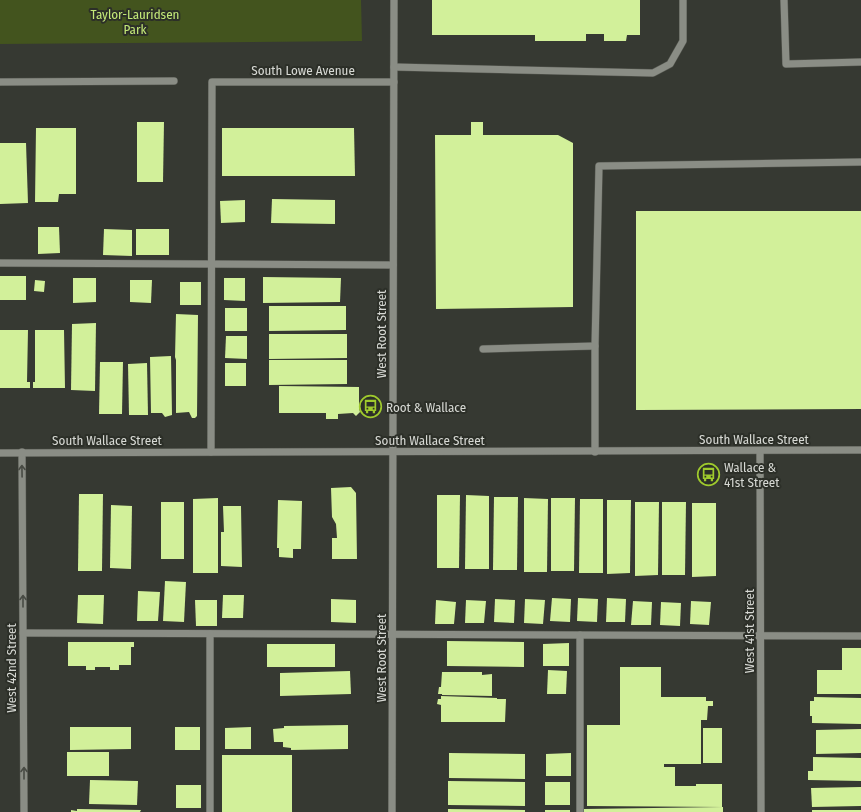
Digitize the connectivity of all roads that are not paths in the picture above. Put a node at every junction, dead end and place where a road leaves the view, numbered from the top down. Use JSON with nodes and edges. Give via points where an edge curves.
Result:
{"nodes":[{"id":1,"x":394,"y":0,"type":"edge"},
{"id":2,"x":684,"y":0,"type":"edge"},
{"id":3,"x":784,"y":0,"type":"edge"},
{"id":4,"x":861,"y":62,"type":"edge"},
{"id":5,"x":394,"y":67,"type":"junction"},
{"id":6,"x":174,"y":81,"type":"dead end"},
{"id":7,"x":0,"y":82,"type":"edge"},
{"id":8,"x":394,"y":82,"type":"junction"},
{"id":9,"x":861,"y":162,"type":"edge"},
{"id":10,"x":0,"y":263,"type":"edge"},
{"id":11,"x":212,"y":264,"type":"junction"},
{"id":12,"x":393,"y":265,"type":"junction"},
{"id":13,"x":596,"y":346,"type":"junction"},
{"id":14,"x":483,"y":348,"type":"dead end"},
{"id":15,"x":861,"y":450,"type":"edge"},
{"id":16,"x":760,"y":451,"type":"junction"},
{"id":17,"x":0,"y":452,"type":"edge"},
{"id":18,"x":22,"y":452,"type":"junction"},
{"id":19,"x":212,"y":452,"type":"junction"},
{"id":20,"x":393,"y":452,"type":"junction"},
{"id":21,"x":595,"y":452,"type":"junction"},
{"id":22,"x":23,"y":633,"type":"junction"},
{"id":23,"x":210,"y":634,"type":"junction"},
{"id":24,"x":580,"y":634,"type":"junction"},
{"id":25,"x":393,"y":635,"type":"junction"},
{"id":26,"x":761,"y":636,"type":"junction"},
{"id":27,"x":861,"y":636,"type":"edge"},
{"id":28,"x":24,"y":812,"type":"edge"},
{"id":29,"x":210,"y":812,"type":"edge"},
{"id":30,"x":392,"y":812,"type":"edge"},
{"id":31,"x":580,"y":812,"type":"edge"},
{"id":32,"x":761,"y":812,"type":"edge"}],
"edges":[{"from":1,"to":5,"type":"street","name":"West Root Street"},
{"from":2,"to":5,"type":"street","via":[[683,41],[670,64],[653,73]]},
{"from":3,"to":4,"type":"street","via":[[786,64]]},
{"from":5,"to":8,"type":"street","name":"West Root Street"},
{"from":6,"to":7,"type":"street"},
{"from":8,"to":11,"type":"street","name":"South Lowe Avenue","via":[[212,82]]},
{"from":8,"to":12,"type":"street","name":"West Root Street"},
{"from":9,"to":13,"type":"street","via":[[599,166]]},
{"from":10,"to":11,"type":"street"},
{"from":11,"to":12,"type":"street"},
{"from":11,"to":19,"type":"street"},
{"from":12,"to":20,"type":"street","name":"West Root Street"},
{"from":13,"to":14,"type":"street"},
{"from":13,"to":21,"type":"street"},
{"from":15,"to":16,"type":"street","name":"South Wallace Street"},
{"from":16,"to":21,"type":"street","name":"South Wallace Street"},
{"from":16,"to":26,"type":"street","name":"West 41st Street"},
{"from":17,"to":18,"type":"street","name":"South Wallace Street"},
{"from":18,"to":19,"type":"street","name":"South Wallace Street"},
{"from":22,"to":18,"type":"street","name":"West 42nd Street","one_way":true},
{"from":19,"to":20,"type":"street","name":"South Wallace Street"},
{"from":20,"to":21,"type":"street","name":"South Wallace Street"},
{"from":20,"to":25,"type":"street","name":"West Root Street"},
{"from":22,"to":23,"type":"street"},
{"from":28,"to":22,"type":"street","name":"West 42nd Street","one_way":true},
{"from":23,"to":25,"type":"street"},
{"from":23,"to":29,"type":"street"},
{"from":24,"to":25,"type":"street"},
{"from":24,"to":26,"type":"street"},
{"from":24,"to":31,"type":"street"},
{"from":25,"to":30,"type":"street","name":"West Root Street"},
{"from":26,"to":27,"type":"street"},
{"from":26,"to":32,"type":"street","name":"West 41st Street"}]}
